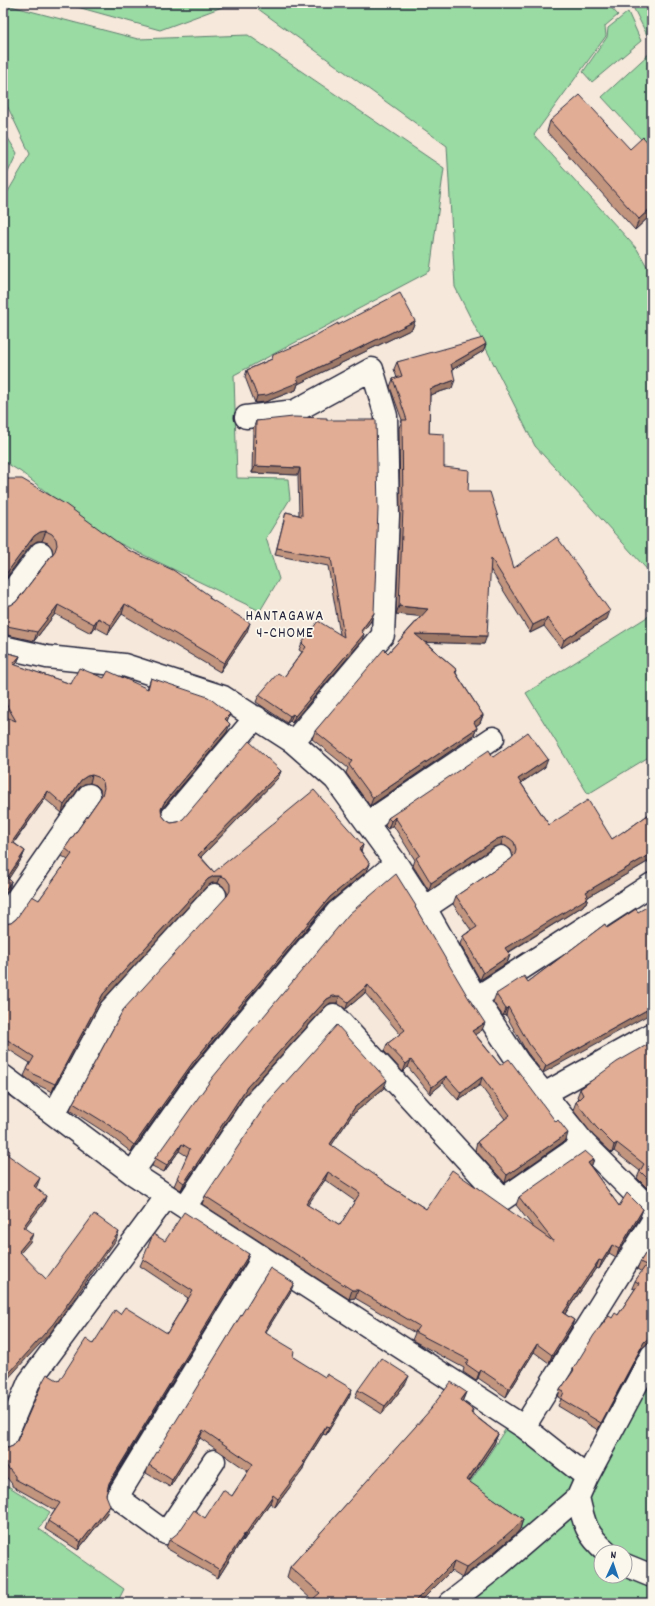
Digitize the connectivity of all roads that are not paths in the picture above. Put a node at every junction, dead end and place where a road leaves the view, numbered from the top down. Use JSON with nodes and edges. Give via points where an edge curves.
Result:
{"nodes":[{"id":1,"x":246,"y":417,"type":"dead end"},
{"id":2,"x":41,"y":553,"type":"dead end"},
{"id":3,"x":3,"y":603,"type":"edge"},
{"id":4,"x":3,"y":647,"type":"edge"},
{"id":5,"x":256,"y":717,"type":"junction"},
{"id":6,"x":493,"y":738,"type":"dead end"},
{"id":7,"x":293,"y":742,"type":"junction"},
{"id":8,"x":89,"y":795,"type":"dead end"},
{"id":9,"x":171,"y":818,"type":"dead end"},
{"id":10,"x":367,"y":823,"type":"junction"},
{"id":11,"x":501,"y":857,"type":"dead end"},
{"id":12,"x":396,"y":863,"type":"junction"},
{"id":13,"x":652,"y":884,"type":"edge"},
{"id":14,"x":215,"y":894,"type":"dead end"},
{"id":15,"x":425,"y":908,"type":"junction"},
{"id":16,"x":3,"y":919,"type":"edge"},
{"id":17,"x":476,"y":998,"type":"junction"},
{"id":18,"x":652,"y":1034,"type":"edge"},
{"id":19,"x":3,"y":1076,"type":"edge"},
{"id":20,"x":544,"y":1094,"type":"junction"},
{"id":21,"x":54,"y":1114,"type":"junction"},
{"id":22,"x":584,"y":1143,"type":"junction"},
{"id":23,"x":132,"y":1173,"type":"junction"},
{"id":24,"x":176,"y":1202,"type":"junction"},
{"id":25,"x":652,"y":1211,"type":"edge"},
{"id":26,"x":652,"y":1222,"type":"edge"},
{"id":27,"x":263,"y":1258,"type":"junction"},
{"id":28,"x":652,"y":1355,"type":"edge"},
{"id":29,"x":524,"y":1427,"type":"junction"},
{"id":30,"x":3,"y":1444,"type":"edge"},
{"id":31,"x":214,"y":1461,"type":"dead end"},
{"id":32,"x":587,"y":1477,"type":"junction"},
{"id":33,"x":578,"y":1498,"type":"junction"},
{"id":34,"x":598,"y":1544,"type":"edge"},
{"id":35,"x":633,"y":1568,"type":"edge"},
{"id":36,"x":652,"y":1576,"type":"edge"},
{"id":37,"x":450,"y":1603,"type":"edge"}],
"edges":[{"from":1,"to":7,"type":"street","via":[[295,411],[372,369],[386,416],[388,516],[383,636]]},
{"from":2,"to":3,"type":"street"},
{"from":4,"to":5,"type":"street","via":[[47,657],[124,665],[223,696]]},
{"from":5,"to":7,"type":"street"},
{"from":5,"to":9,"type":"street"},
{"from":6,"to":10,"type":"street"},
{"from":7,"to":10,"type":"street","via":[[335,780]]},
{"from":8,"to":16,"type":"street"},
{"from":10,"to":12,"type":"street"},
{"from":11,"to":15,"type":"street"},
{"from":12,"to":15,"type":"street"},
{"from":12,"to":23,"type":"street","via":[[337,912],[200,1077]]},
{"from":13,"to":17,"type":"street"},
{"from":14,"to":21,"type":"street","via":[[110,1010]]},
{"from":15,"to":17,"type":"street"},
{"from":17,"to":20,"type":"street","via":[[519,1063]]},
{"from":18,"to":20,"type":"street"},
{"from":19,"to":21,"type":"street"},
{"from":20,"to":22,"type":"street"},
{"from":21,"to":23,"type":"street"},
{"from":22,"to":24,"type":"street","via":[[503,1198],[334,1015],[254,1103]]},
{"from":22,"to":25,"type":"street"},
{"from":23,"to":24,"type":"street"},
{"from":24,"to":27,"type":"street"},
{"from":24,"to":30,"type":"street","via":[[29,1382]]},
{"from":26,"to":29,"type":"street"},
{"from":27,"to":29,"type":"street"},
{"from":27,"to":31,"type":"street","via":[[117,1497],[166,1533]]},
{"from":28,"to":32,"type":"street"},
{"from":29,"to":32,"type":"street"},
{"from":32,"to":33,"type":"street"},
{"from":33,"to":34,"type":"street","via":[[584,1525]]},
{"from":33,"to":37,"type":"street"},
{"from":35,"to":36,"type":"street"}]}
